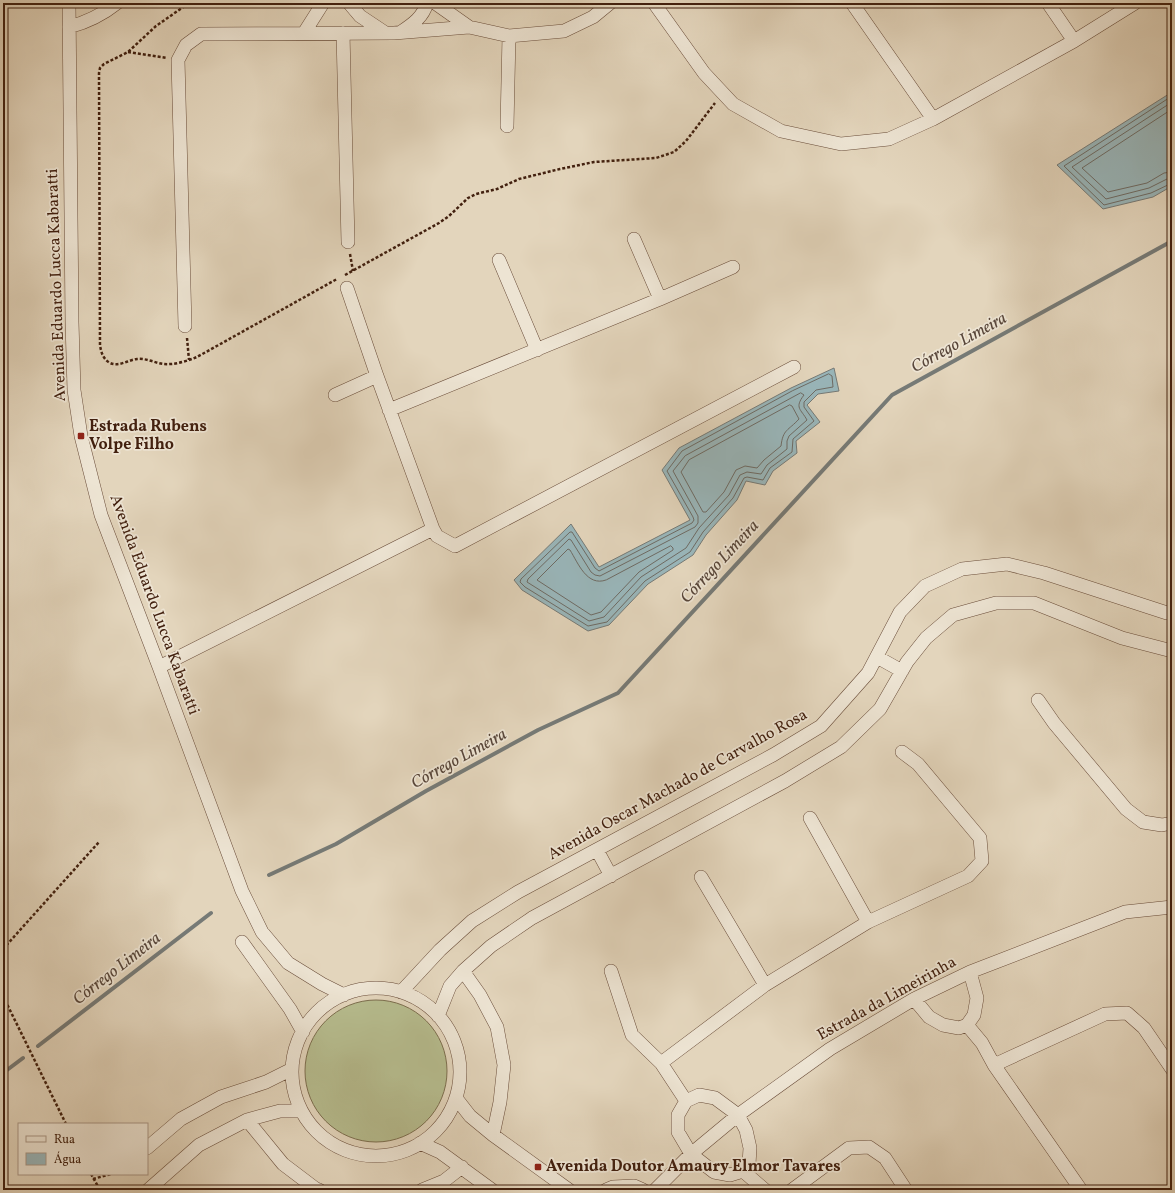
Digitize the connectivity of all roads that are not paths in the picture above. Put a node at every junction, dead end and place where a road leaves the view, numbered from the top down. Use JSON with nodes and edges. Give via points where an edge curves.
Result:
{"nodes":[{"id":1,"x":69,"y":3,"type":"edge"},
{"id":2,"x":117,"y":3,"type":"edge"},
{"id":3,"x":323,"y":3,"type":"edge"},
{"id":4,"x":349,"y":3,"type":"edge"},
{"id":5,"x":427,"y":3,"type":"edge"},
{"id":6,"x":435,"y":3,"type":"edge"},
{"id":7,"x":610,"y":3,"type":"edge"},
{"id":8,"x":654,"y":3,"type":"edge"},
{"id":9,"x":852,"y":3,"type":"edge"},
{"id":10,"x":1048,"y":3,"type":"edge"},
{"id":11,"x":1135,"y":3,"type":"edge"},
{"id":12,"x":69,"y":27,"type":"junction"},
{"id":13,"x":469,"y":27,"type":"junction"},
{"id":14,"x":343,"y":32,"type":"junction"},
{"id":15,"x":384,"y":32,"type":"junction"},
{"id":16,"x":401,"y":32,"type":"junction"},
{"id":17,"x":304,"y":33,"type":"junction"},
{"id":18,"x":509,"y":36,"type":"junction"},
{"id":19,"x":1074,"y":41,"type":"junction"},
{"id":20,"x":933,"y":119,"type":"junction"},
{"id":21,"x":507,"y":126,"type":"dead end"},
{"id":22,"x":634,"y":239,"type":"dead end"},
{"id":23,"x":348,"y":242,"type":"road end"},
{"id":24,"x":499,"y":260,"type":"dead end"},
{"id":25,"x":733,"y":267,"type":"dead end"},
{"id":26,"x":347,"y":288,"type":"dead end"},
{"id":27,"x":660,"y":299,"type":"junction"},
{"id":28,"x":185,"y":326,"type":"road end"},
{"id":29,"x":537,"y":350,"type":"junction"},
{"id":30,"x":794,"y":367,"type":"dead end"},
{"id":31,"x":377,"y":376,"type":"junction"},
{"id":32,"x":335,"y":395,"type":"dead end"},
{"id":33,"x":389,"y":410,"type":"junction"},
{"id":34,"x":433,"y":529,"type":"junction"},
{"id":35,"x":1172,"y":614,"type":"edge"},
{"id":36,"x":1172,"y":651,"type":"edge"},
{"id":37,"x":877,"y":656,"type":"junction"},
{"id":38,"x":159,"y":667,"type":"junction"},
{"id":39,"x":902,"y":671,"type":"junction"},
{"id":40,"x":1038,"y":700,"type":"dead end"},
{"id":41,"x":902,"y":752,"type":"dead end"},
{"id":42,"x":810,"y":818,"type":"dead end"},
{"id":43,"x":1172,"y":823,"type":"edge"},
{"id":44,"x":597,"y":850,"type":"junction"},
{"id":45,"x":611,"y":876,"type":"junction"},
{"id":46,"x":701,"y":878,"type":"dead end"},
{"id":47,"x":1172,"y":907,"type":"edge"},
{"id":48,"x":868,"y":922,"type":"junction"},
{"id":49,"x":242,"y":942,"type":"dead end"},
{"id":50,"x":463,"y":971,"type":"junction"},
{"id":51,"x":612,"y":971,"type":"dead end"},
{"id":52,"x":970,"y":972,"type":"junction"},
{"id":53,"x":765,"y":985,"type":"junction"},
{"id":54,"x":401,"y":992,"type":"junction"},
{"id":55,"x":344,"y":996,"type":"junction"},
{"id":56,"x":914,"y":999,"type":"junction"},
{"id":57,"x":438,"y":1016,"type":"junction"},
{"id":58,"x":967,"y":1025,"type":"junction"},
{"id":59,"x":303,"y":1032,"type":"junction"},
{"id":60,"x":660,"y":1063,"type":"junction"},
{"id":61,"x":994,"y":1065,"type":"junction"},
{"id":62,"x":292,"y":1069,"type":"junction"},
{"id":63,"x":1172,"y":1069,"type":"edge"},
{"id":64,"x":456,"y":1098,"type":"junction"},
{"id":65,"x":686,"y":1100,"type":"junction"},
{"id":66,"x":301,"y":1111,"type":"junction"},
{"id":67,"x":738,"y":1115,"type":"junction"},
{"id":68,"x":247,"y":1120,"type":"junction"},
{"id":69,"x":493,"y":1135,"type":"junction"},
{"id":70,"x":420,"y":1143,"type":"junction"},
{"id":71,"x":148,"y":1147,"type":"edge"},
{"id":72,"x":691,"y":1154,"type":"junction"},
{"id":73,"x":462,"y":1167,"type":"junction"},
{"id":74,"x":743,"y":1171,"type":"junction"},
{"id":75,"x":148,"y":1190,"type":"edge"},
{"id":76,"x":319,"y":1190,"type":"edge"},
{"id":77,"x":422,"y":1190,"type":"edge"},
{"id":78,"x":492,"y":1190,"type":"edge"},
{"id":79,"x":570,"y":1190,"type":"edge"},
{"id":80,"x":606,"y":1190,"type":"edge"},
{"id":81,"x":643,"y":1190,"type":"edge"},
{"id":82,"x":655,"y":1190,"type":"edge"},
{"id":83,"x":765,"y":1190,"type":"edge"},
{"id":84,"x":792,"y":1190,"type":"edge"},
{"id":85,"x":906,"y":1190,"type":"edge"},
{"id":86,"x":1081,"y":1190,"type":"edge"}],
"edges":[{"from":1,"to":12,"type":"street","name":"Avenida Eduardo Lucca Kabaratti"},
{"from":2,"to":12,"type":"street","via":[[95,18]]},
{"from":3,"to":17,"type":"street"},
{"from":4,"to":15,"type":"street","via":[[360,16]]},
{"from":5,"to":16,"type":"street","via":[[424,12]]},
{"from":6,"to":13,"type":"street"},
{"from":7,"to":18,"type":"street","via":[[594,17],[564,30]]},
{"from":8,"to":20,"type":"street","via":[[704,73],[722,93],[733,104],[781,131],[841,144],[889,139]]},
{"from":9,"to":20,"type":"street"},
{"from":10,"to":19,"type":"street"},
{"from":11,"to":19,"type":"street"},
{"from":12,"to":38,"type":"street","name":"Avenida Eduardo Lucca Kabaratti","via":[[74,390],[81,436],[101,515]]},
{"from":13,"to":16,"type":"street"},
{"from":13,"to":18,"type":"street"},
{"from":14,"to":15,"type":"street"},
{"from":14,"to":17,"type":"street"},
{"from":14,"to":23,"type":"street"},
{"from":15,"to":16,"type":"street"},
{"from":17,"to":28,"type":"street","via":[[201,34],[186,45],[178,60]]},
{"from":18,"to":21,"type":"street"},
{"from":19,"to":20,"type":"street"},
{"from":22,"to":27,"type":"street"},
{"from":24,"to":29,"type":"street"},
{"from":25,"to":27,"type":"street"},
{"from":26,"to":31,"type":"street"},
{"from":27,"to":29,"type":"street"},
{"from":29,"to":33,"type":"street"},
{"from":30,"to":34,"type":"street","via":[[455,546],[437,536]]},
{"from":31,"to":32,"type":"street"},
{"from":31,"to":33,"type":"street"},
{"from":33,"to":34,"type":"street"},
{"from":34,"to":38,"type":"street"},
{"from":35,"to":37,"type":"street","name":"Avenida Oscar Machado de Carvalho Rosa","via":[[1044,572],[1007,564],[962,569],[925,586],[900,612]]},
{"from":36,"to":39,"type":"street","via":[[1122,638],[1034,603],[996,602],[953,615],[926,638]]},
{"from":37,"to":39,"type":"street"},
{"from":37,"to":44,"type":"street","name":"Avenida Oscar Machado de Carvalho Rosa","via":[[868,673],[820,726],[773,755]]},
{"from":38,"to":55,"type":"street","name":"Avenida Eduardo Lucca Kabaratti","via":[[242,891],[262,932],[288,963]]},
{"from":39,"to":45,"type":"street","via":[[880,709],[841,747],[785,782]]},
{"from":40,"to":43,"type":"street","via":[[1126,809],[1143,822],[1162,825]]},
{"from":41,"to":48,"type":"street","via":[[918,764],[980,838],[982,860],[968,876]]},
{"from":42,"to":48,"type":"street"},
{"from":44,"to":45,"type":"street"},
{"from":44,"to":54,"type":"street","name":"Avenida Oscar Machado de Carvalho Rosa","via":[[518,892],[472,921],[440,950]]},
{"from":45,"to":50,"type":"street","via":[[532,918],[491,946]]},
{"from":46,"to":53,"type":"street"},
{"from":47,"to":52,"type":"street","name":"Estrada da Limeirinha","via":[[1125,912]]},
{"from":48,"to":53,"type":"street"},
{"from":49,"to":59,"type":"street","via":[[290,1009]]},
{"from":50,"to":57,"type":"street","via":[[450,986]]},
{"from":50,"to":69,"type":"street","via":[[480,994],[497,1027],[504,1065]]},
{"from":51,"to":60,"type":"street","via":[[632,1035]]},
{"from":52,"to":56,"type":"street","name":"Estrada da Limeirinha"},
{"from":52,"to":58,"type":"street","via":[[977,998],[974,1015]]},
{"from":53,"to":60,"type":"street"},
{"from":54,"to":55,"type":"street","via":[[380,988],[358,990]]},
{"from":54,"to":57,"type":"street","via":[[421,1002]]},
{"from":55,"to":59,"type":"street","via":[[319,1010]]},
{"from":56,"to":58,"type":"street","via":[[929,1017],[943,1026],[959,1028]]},
{"from":56,"to":67,"type":"street","name":"Estrada da Limeirinha","via":[[830,1049]]},
{"from":57,"to":64,"type":"street","via":[[450,1034],[458,1054],[460,1076]]},
{"from":58,"to":61,"type":"street","via":[[982,1043]]},
{"from":59,"to":62,"type":"street","via":[[296,1047]]},
{"from":60,"to":65,"type":"street"},
{"from":61,"to":63,"type":"street","via":[[1105,1014],[1127,1013],[1144,1028]]},
{"from":61,"to":86,"type":"street"},
{"from":62,"to":66,"type":"street","via":[[294,1091]]},
{"from":62,"to":71,"type":"street","via":[[266,1082],[221,1097],[181,1119]]},
{"from":64,"to":69,"type":"street","via":[[470,1116]]},
{"from":64,"to":70,"type":"street","via":[[446,1118]]},
{"from":65,"to":67,"type":"street","via":[[699,1096],[715,1098]]},
{"from":65,"to":72,"type":"street","via":[[678,1115],[678,1132]]},
{"from":66,"to":68,"type":"street","via":[[280,1111]]},
{"from":66,"to":70,"type":"street","via":[[313,1129],[324,1139],[350,1153],[372,1157],[393,1155]]},
{"from":67,"to":72,"type":"street","name":"Estrada da Limeirinha"},
{"from":67,"to":74,"type":"street","via":[[746,1130],[750,1148],[749,1164]]},
{"from":68,"to":75,"type":"street","via":[[199,1145]]},
{"from":68,"to":76,"type":"street","via":[[283,1164]]},
{"from":69,"to":79,"type":"street"},
{"from":70,"to":73,"type":"street","via":[[440,1152]]},
{"from":72,"to":74,"type":"street","via":[[714,1172],[730,1175]]},
{"from":72,"to":82,"type":"street","name":"Estrada da Limeirinha"},
{"from":73,"to":77,"type":"street","via":[[444,1181]]},
{"from":73,"to":78,"type":"street"},
{"from":74,"to":83,"type":"street"},
{"from":80,"to":81,"type":"street","via":[[634,1186]]},
{"from":84,"to":85,"type":"street","via":[[849,1148],[869,1147],[885,1158]]}]}
